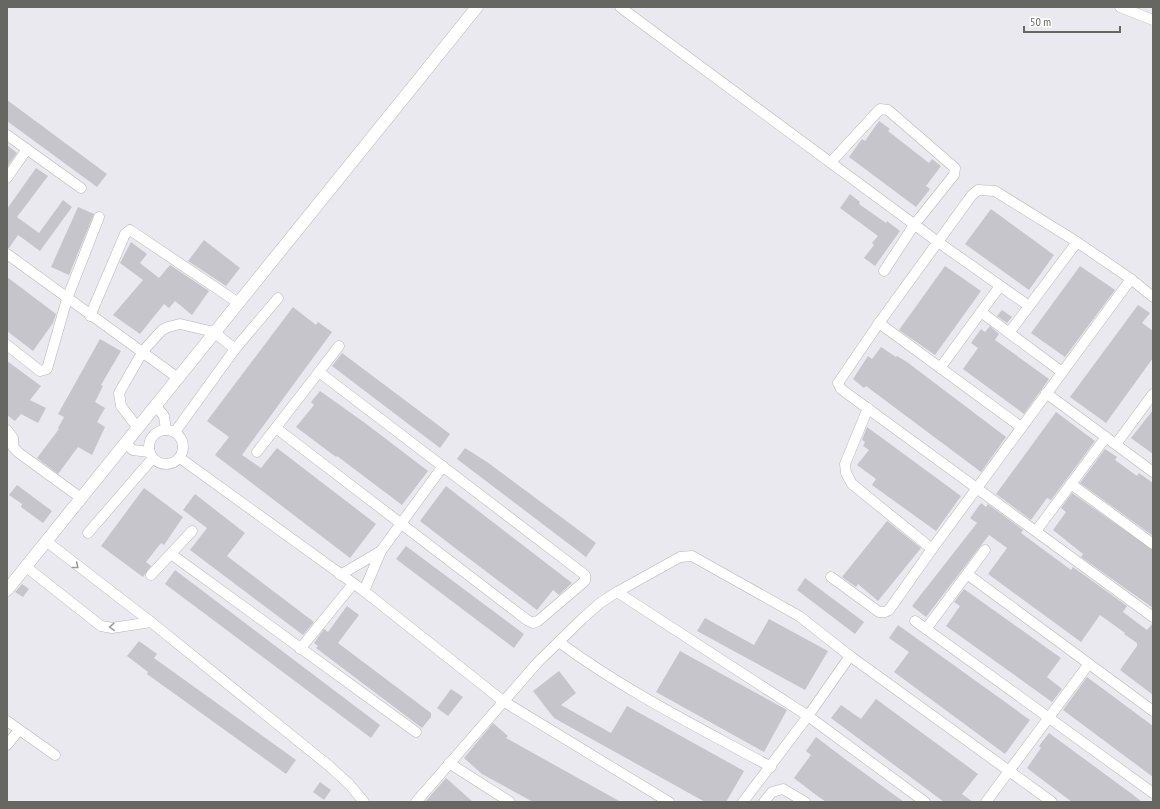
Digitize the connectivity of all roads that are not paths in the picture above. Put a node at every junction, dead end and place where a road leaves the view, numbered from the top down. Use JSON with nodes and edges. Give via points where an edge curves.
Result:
{"nodes":[{"id":1,"x":477,"y":7,"type":"edge"},
{"id":2,"x":620,"y":7,"type":"edge"},
{"id":3,"x":1120,"y":7,"type":"edge"},
{"id":4,"x":1153,"y":20,"type":"edge"},
{"id":5,"x":7,"y":135,"type":"edge"},
{"id":6,"x":27,"y":149,"type":"junction"},
{"id":7,"x":830,"y":162,"type":"junction"},
{"id":8,"x":7,"y":178,"type":"edge"},
{"id":9,"x":81,"y":188,"type":"dead end"},
{"id":10,"x":99,"y":217,"type":"dead end"},
{"id":11,"x":917,"y":227,"type":"junction"},
{"id":12,"x":935,"y":240,"type":"junction"},
{"id":13,"x":1077,"y":242,"type":"junction"},
{"id":14,"x":7,"y":254,"type":"edge"},
{"id":15,"x":884,"y":271,"type":"dead end"},
{"id":16,"x":1131,"y":279,"type":"junction"},
{"id":17,"x":1000,"y":286,"type":"junction"},
{"id":18,"x":1153,"y":297,"type":"edge"},
{"id":19,"x":278,"y":298,"type":"dead end"},
{"id":20,"x":71,"y":301,"type":"junction"},
{"id":21,"x":237,"y":302,"type":"junction"},
{"id":22,"x":1029,"y":306,"type":"junction"},
{"id":23,"x":981,"y":312,"type":"junction"},
{"id":24,"x":88,"y":314,"type":"junction"},
{"id":25,"x":879,"y":323,"type":"junction"},
{"id":26,"x":214,"y":332,"type":"junction"},
{"id":27,"x":1009,"y":333,"type":"junction"},
{"id":28,"x":7,"y":346,"type":"edge"},
{"id":29,"x":339,"y":346,"type":"dead end"},
{"id":30,"x":235,"y":349,"type":"junction"},
{"id":31,"x":143,"y":351,"type":"junction"},
{"id":32,"x":940,"y":368,"type":"junction"},
{"id":33,"x":319,"y":372,"type":"junction"},
{"id":34,"x":1062,"y":372,"type":"junction"},
{"id":35,"x":178,"y":378,"type":"junction"},
{"id":36,"x":1046,"y":393,"type":"junction"},
{"id":37,"x":1153,"y":394,"type":"edge"},
{"id":38,"x":156,"y":406,"type":"junction"},
{"id":39,"x":868,"y":408,"type":"junction"},
{"id":40,"x":1021,"y":427,"type":"junction"},
{"id":41,"x":138,"y":428,"type":"junction"},
{"id":42,"x":276,"y":428,"type":"junction"},
{"id":43,"x":7,"y":430,"type":"edge"},
{"id":44,"x":171,"y":431,"type":"junction"},
{"id":45,"x":1106,"y":437,"type":"junction"},
{"id":46,"x":125,"y":443,"type":"junction"},
{"id":47,"x":1116,"y":444,"type":"junction"},
{"id":48,"x":257,"y":452,"type":"dead end"},
{"id":49,"x":151,"y":456,"type":"junction"},
{"id":50,"x":180,"y":458,"type":"junction"},
{"id":51,"x":443,"y":466,"type":"junction"},
{"id":52,"x":1153,"y":472,"type":"edge"},
{"id":53,"x":1071,"y":484,"type":"junction"},
{"id":54,"x":977,"y":488,"type":"junction"},
{"id":55,"x":81,"y":498,"type":"junction"},
{"id":56,"x":402,"y":523,"type":"junction"},
{"id":57,"x":192,"y":531,"type":"dead end"},
{"id":58,"x":1036,"y":531,"type":"junction"},
{"id":59,"x":88,"y":533,"type":"dead end"},
{"id":60,"x":46,"y":541,"type":"junction"},
{"id":61,"x":1153,"y":544,"type":"edge"},
{"id":62,"x":932,"y":549,"type":"junction"},
{"id":63,"x":985,"y":550,"type":"dead end"},
{"id":64,"x":381,"y":551,"type":"junction"},
{"id":65,"x":171,"y":554,"type":"junction"},
{"id":66,"x":25,"y":566,"type":"junction"},
{"id":67,"x":967,"y":574,"type":"junction"},
{"id":68,"x":151,"y":575,"type":"dead end"},
{"id":69,"x":340,"y":575,"type":"junction"},
{"id":70,"x":831,"y":577,"type":"dead end"},
{"id":71,"x":353,"y":584,"type":"junction"},
{"id":72,"x":7,"y":590,"type":"edge"},
{"id":73,"x":364,"y":591,"type":"junction"},
{"id":74,"x":617,"y":592,"type":"junction"},
{"id":75,"x":1153,"y":617,"type":"edge"},
{"id":76,"x":915,"y":621,"type":"dead end"},
{"id":77,"x":151,"y":622,"type":"junction"},
{"id":78,"x":926,"y":629,"type":"junction"},
{"id":79,"x":560,"y":642,"type":"junction"},
{"id":80,"x":300,"y":649,"type":"junction"},
{"id":81,"x":850,"y":656,"type":"junction"},
{"id":82,"x":1088,"y":665,"type":"junction"},
{"id":83,"x":499,"y":699,"type":"junction"},
{"id":84,"x":1153,"y":711,"type":"edge"},
{"id":85,"x":808,"y":716,"type":"junction"},
{"id":86,"x":1049,"y":718,"type":"junction"},
{"id":87,"x":7,"y":721,"type":"edge"},
{"id":88,"x":19,"y":730,"type":"junction"},
{"id":89,"x":416,"y":732,"type":"dead end"},
{"id":90,"x":7,"y":746,"type":"edge"},
{"id":91,"x":55,"y":755,"type":"dead end"},
{"id":92,"x":449,"y":763,"type":"junction"},
{"id":93,"x":771,"y":767,"type":"junction"},
{"id":94,"x":1010,"y":771,"type":"junction"},
{"id":95,"x":1153,"y":793,"type":"edge"},
{"id":96,"x":364,"y":802,"type":"edge"},
{"id":97,"x":416,"y":802,"type":"edge"},
{"id":98,"x":510,"y":802,"type":"edge"},
{"id":99,"x":669,"y":802,"type":"edge"},
{"id":100,"x":743,"y":802,"type":"edge"},
{"id":101,"x":764,"y":802,"type":"edge"},
{"id":102,"x":804,"y":802,"type":"edge"},
{"id":103,"x":925,"y":802,"type":"edge"},
{"id":104,"x":986,"y":802,"type":"edge"},
{"id":105,"x":1052,"y":802,"type":"edge"}],
"edges":[{"from":1,"to":21,"type":"street"},
{"from":2,"to":7,"type":"street"},
{"from":3,"to":4,"type":"street"},
{"from":5,"to":6,"type":"street"},
{"from":6,"to":8,"type":"street"},
{"from":6,"to":9,"type":"street"},
{"from":7,"to":11,"type":"street"},
{"from":7,"to":11,"type":"street","via":[[877,111],[888,110],[955,168],[954,175]]},
{"from":10,"to":20,"type":"street"},
{"from":11,"to":12,"type":"street"},
{"from":11,"to":15,"type":"street"},
{"from":12,"to":13,"type":"street","via":[[972,195],[978,190],[987,190],[995,191]]},
{"from":12,"to":17,"type":"street"},
{"from":12,"to":25,"type":"street"},
{"from":13,"to":16,"type":"street"},
{"from":13,"to":22,"type":"street"},
{"from":14,"to":20,"type":"street"},
{"from":16,"to":18,"type":"street"},
{"from":16,"to":34,"type":"street"},
{"from":17,"to":22,"type":"street"},
{"from":17,"to":23,"type":"street"},
{"from":19,"to":30,"type":"street"},
{"from":20,"to":24,"type":"street"},
{"from":20,"to":28,"type":"street","via":[[45,370],[40,371]]},
{"from":21,"to":24,"type":"street","via":[[130,230],[125,234]]},
{"from":21,"to":26,"type":"street"},
{"from":22,"to":27,"type":"street"},
{"from":23,"to":27,"type":"street"},
{"from":23,"to":32,"type":"street"},
{"from":24,"to":31,"type":"street"},
{"from":25,"to":32,"type":"street"},
{"from":25,"to":39,"type":"street","via":[[838,383],[841,389]]},
{"from":26,"to":30,"type":"street"},
{"from":26,"to":31,"type":"street","via":[[180,324],[174,325],[162,330]]},
{"from":26,"to":35,"type":"street"},
{"from":27,"to":34,"type":"street"},
{"from":29,"to":33,"type":"street"},
{"from":30,"to":44,"type":"street"},
{"from":31,"to":35,"type":"street"},
{"from":31,"to":41,"type":"street","via":[[119,393],[121,406]]},
{"from":32,"to":40,"type":"street"},
{"from":33,"to":42,"type":"street"},
{"from":33,"to":51,"type":"street"},
{"from":34,"to":36,"type":"street"},
{"from":35,"to":38,"type":"street"},
{"from":36,"to":40,"type":"street"},
{"from":36,"to":45,"type":"street"},
{"from":37,"to":47,"type":"street"},
{"from":38,"to":41,"type":"street"},
{"from":38,"to":44,"type":"street"},
{"from":39,"to":54,"type":"street"},
{"from":39,"to":62,"type":"street","via":[[844,464],[846,473],[852,484]]},
{"from":40,"to":54,"type":"street"},
{"from":41,"to":46,"type":"street"},
{"from":42,"to":48,"type":"street"},
{"from":42,"to":56,"type":"street"},
{"from":43,"to":55,"type":"street","via":[[13,438],[13,447],[19,453]]},
{"from":44,"to":49,"type":"street","via":[[158,432],[152,437],[148,444]]},
{"from":44,"to":50,"type":"street","via":[[183,444]]},
{"from":45,"to":47,"type":"street"},
{"from":45,"to":53,"type":"street"},
{"from":46,"to":49,"type":"street","via":[[133,450]]},
{"from":46,"to":55,"type":"street"},
{"from":47,"to":52,"type":"street"},
{"from":49,"to":50,"type":"street","via":[[158,463],[170,465]]},
{"from":49,"to":59,"type":"street"},
{"from":50,"to":69,"type":"street"},
{"from":51,"to":56,"type":"street"},
{"from":51,"to":56,"type":"street","via":[[584,575],[584,581],[533,623]]},
{"from":53,"to":58,"type":"street"},
{"from":53,"to":61,"type":"street"},
{"from":54,"to":58,"type":"street"},
{"from":54,"to":62,"type":"street"},
{"from":55,"to":60,"type":"street"},
{"from":56,"to":64,"type":"street"},
{"from":57,"to":65,"type":"street"},
{"from":58,"to":75,"type":"street"},
{"from":60,"to":66,"type":"street"},
{"from":60,"to":77,"type":"street","one_way":true},
{"from":62,"to":70,"type":"street","via":[[887,612],[879,612]]},
{"from":63,"to":67,"type":"street"},
{"from":64,"to":69,"type":"street"},
{"from":64,"to":73,"type":"street"},
{"from":65,"to":68,"type":"street"},
{"from":65,"to":80,"type":"street"},
{"from":66,"to":72,"type":"street"},
{"from":77,"to":66,"type":"street","one_way":true,"via":[[112,628],[101,626]]},
{"from":67,"to":78,"type":"street"},
{"from":67,"to":82,"type":"street"},
{"from":69,"to":71,"type":"street"},
{"from":71,"to":73,"type":"street"},
{"from":71,"to":80,"type":"street"},
{"from":73,"to":83,"type":"street"},
{"from":74,"to":79,"type":"street","via":[[600,603]]},
{"from":74,"to":81,"type":"street","via":[[680,557],[692,556],[799,616]]},
{"from":74,"to":85,"type":"street"},
{"from":76,"to":78,"type":"street"},
{"from":77,"to":96,"type":"street","via":[[328,765]]},
{"from":78,"to":86,"type":"street"},
{"from":79,"to":83,"type":"street"},
{"from":79,"to":93,"type":"street","via":[[639,694]]},
{"from":80,"to":89,"type":"street"},
{"from":81,"to":85,"type":"street"},
{"from":81,"to":94,"type":"street"},
{"from":82,"to":84,"type":"street"},
{"from":82,"to":86,"type":"street"},
{"from":83,"to":92,"type":"street"},
{"from":83,"to":99,"type":"street"},
{"from":85,"to":93,"type":"street"},
{"from":85,"to":103,"type":"street"},
{"from":86,"to":94,"type":"street"},
{"from":86,"to":95,"type":"street"},
{"from":87,"to":88,"type":"street"},
{"from":88,"to":90,"type":"street"},
{"from":88,"to":91,"type":"street"},
{"from":92,"to":97,"type":"street"},
{"from":92,"to":98,"type":"street"},
{"from":93,"to":100,"type":"street"},
{"from":94,"to":104,"type":"street"},
{"from":94,"to":105,"type":"street"},
{"from":101,"to":102,"type":"street","via":[[772,792],[783,789]]}]}
